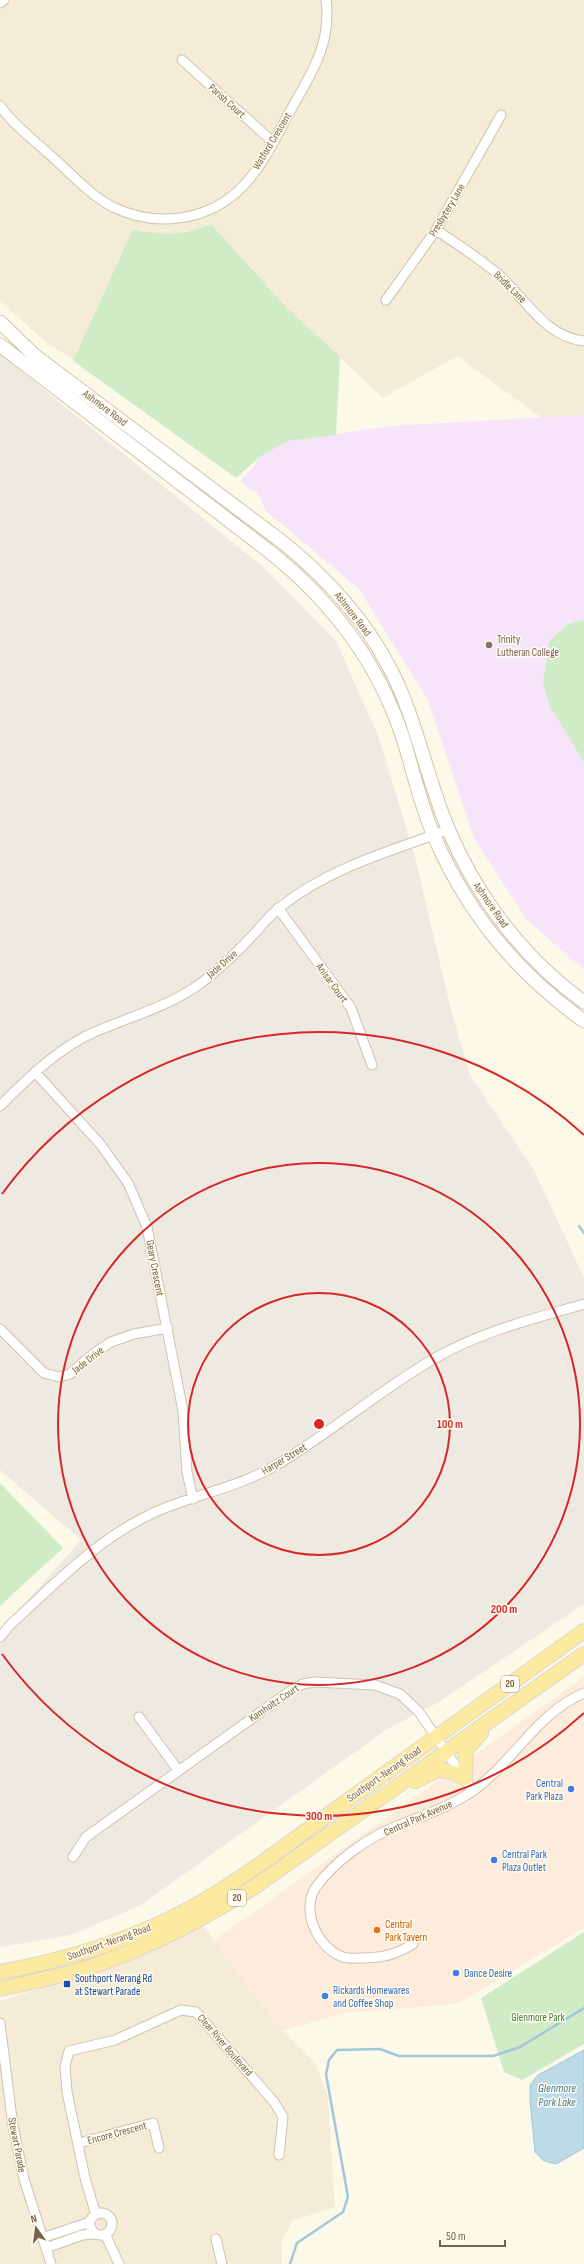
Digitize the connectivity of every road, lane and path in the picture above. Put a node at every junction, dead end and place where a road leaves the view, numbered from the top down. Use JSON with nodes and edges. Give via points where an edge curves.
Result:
{"nodes":[{"id":1,"x":4,"y":0,"type":"edge"},
{"id":2,"x":326,"y":0,"type":"edge"},
{"id":3,"x":0,"y":3,"type":"edge"},
{"id":4,"x":182,"y":60,"type":"dead end"},
{"id":5,"x":0,"y":106,"type":"edge"},
{"id":6,"x":501,"y":115,"type":"dead end"},
{"id":7,"x":273,"y":142,"type":"junction"},
{"id":8,"x":436,"y":230,"type":"junction"},
{"id":9,"x":386,"y":300,"type":"dead end"},
{"id":10,"x":0,"y":322,"type":"edge"},
{"id":11,"x":584,"y":341,"type":"edge"},
{"id":12,"x":0,"y":345,"type":"edge"},
{"id":13,"x":448,"y":830,"type":"junction"},
{"id":14,"x":433,"y":835,"type":"junction"},
{"id":15,"x":278,"y":908,"type":"junction"},
{"id":16,"x":584,"y":1002,"type":"edge"},
{"id":17,"x":584,"y":1021,"type":"edge"},
{"id":18,"x":372,"y":1065,"type":"dead end"},
{"id":19,"x":35,"y":1072,"type":"junction"},
{"id":20,"x":0,"y":1106,"type":"edge"},
{"id":21,"x":584,"y":1304,"type":"edge"},
{"id":22,"x":168,"y":1328,"type":"junction"},
{"id":23,"x":0,"y":1329,"type":"edge"},
{"id":24,"x":193,"y":1499,"type":"junction"},
{"id":25,"x":10,"y":1625,"type":"junction"},
{"id":26,"x":0,"y":1627,"type":"edge"},
{"id":27,"x":584,"y":1631,"type":"edge"},
{"id":28,"x":0,"y":1637,"type":"edge"},
{"id":29,"x":584,"y":1654,"type":"edge"},
{"id":30,"x":584,"y":1693,"type":"edge"},
{"id":31,"x":138,"y":1717,"type":"dead end"},
{"id":32,"x":492,"y":1719,"type":"junction"},
{"id":33,"x":436,"y":1738,"type":"junction"},
{"id":34,"x":446,"y":1751,"type":"junction"},
{"id":35,"x":178,"y":1770,"type":"junction"},
{"id":36,"x":465,"y":1778,"type":"junction"},
{"id":37,"x":396,"y":1786,"type":"junction"},
{"id":38,"x":473,"y":1791,"type":"junction"},
{"id":39,"x":73,"y":1857,"type":"dead end"},
{"id":40,"x":412,"y":1944,"type":"dead end"},
{"id":41,"x":0,"y":1972,"type":"edge"},
{"id":42,"x":0,"y":1989,"type":"edge"},
{"id":43,"x":0,"y":2023,"type":"edge"},
{"id":44,"x":10,"y":2100,"type":"junction"},
{"id":45,"x":0,"y":2101,"type":"edge"},
{"id":46,"x":79,"y":2143,"type":"junction"},
{"id":47,"x":159,"y":2148,"type":"dead end"},
{"id":48,"x":279,"y":2155,"type":"dead end"},
{"id":49,"x":93,"y":2218,"type":"junction"},
{"id":50,"x":95,"y":2234,"type":"junction"},
{"id":51,"x":106,"y":2234,"type":"junction"},
{"id":52,"x":42,"y":2238,"type":"junction"},
{"id":53,"x":216,"y":2239,"type":"dead end"},
{"id":54,"x":46,"y":2248,"type":"junction"},
{"id":55,"x":51,"y":2264,"type":"edge"},
{"id":56,"x":119,"y":2264,"type":"edge"},
{"id":57,"x":222,"y":2264,"type":"edge"}],
"edges":[{"from":1,"to":3,"type":"street"},
{"from":2,"to":7,"type":"street","name":"Watford Crescent","via":[[325,37],[318,62]]},
{"from":4,"to":7,"type":"street","name":"Parish Court"},
{"from":5,"to":7,"type":"street","name":"Watford Crescent","via":[[101,199],[113,207],[142,217],[176,218],[197,215],[211,209],[238,191]]},
{"from":6,"to":8,"type":"street","name":"Presbytery Lane"},
{"from":8,"to":9,"type":"street","name":"Presbytery Lane"},
{"from":8,"to":11,"type":"street","name":"Bridle Lane","via":[[497,274],[543,322],[568,337]]},
{"from":10,"to":13,"type":"main road","name":"Ashmore Road","via":[[34,355],[285,544],[330,586],[370,636],[399,687],[418,736]]},
{"from":12,"to":14,"type":"main road","name":"Ashmore Road","via":[[270,552],[327,605],[361,651],[384,690],[402,735]]},
{"from":13,"to":14,"type":"street","name":"Jade Drive"},
{"from":13,"to":16,"type":"main road","name":"Ashmore Road","via":[[468,870],[507,928],[538,962]]},
{"from":14,"to":15,"type":"street","name":"Jade Drive","via":[[384,851],[339,871]]},
{"from":14,"to":17,"type":"main road","name":"Ashmore Road","via":[[458,884],[500,945],[541,987]]},
{"from":15,"to":18,"type":"street","name":"Anisar Court","via":[[351,1008]]},
{"from":15,"to":19,"type":"street","name":"Jade Drive","via":[[225,963],[194,988],[146,1013],[86,1036]]},
{"from":19,"to":20,"type":"street","name":"Jade Drive"},
{"from":19,"to":22,"type":"street","name":"Geary Crescent","via":[[101,1145],[128,1183],[147,1227]]},
{"from":21,"to":24,"type":"street","name":"Harper Street","via":[[498,1329],[450,1350],[285,1460],[239,1484]]},
{"from":22,"to":23,"type":"street","name":"Jade Drive","via":[[134,1334],[111,1342],[70,1374],[60,1377],[44,1373]]},
{"from":22,"to":24,"type":"street","name":"Geary Crescent","via":[[183,1411],[187,1472]]},
{"from":24,"to":25,"type":"street","name":"Harper Street","via":[[153,1513],[114,1535],[88,1554]]},
{"from":25,"to":26,"type":"street"},
{"from":25,"to":28,"type":"street","name":"Harper Street"},
{"from":27,"to":33,"type":"main road","name":"Southport-Nerang Road","number":"20"},
{"from":29,"to":32,"type":"main road","name":"Southport-Nerang Road","number":"20"},
{"from":30,"to":38,"type":"street","name":"Central Park Avenue","via":[[550,1714],[505,1764]]},
{"from":31,"to":35,"type":"street"},
{"from":32,"to":34,"type":"main road","name":"Southport-Nerang Road","number":"20"},
{"from":32,"to":36,"type":"main road","via":[[488,1728],[474,1739],[466,1750]]},
{"from":33,"to":34,"type":"street","name":"Kamholtz Court"},
{"from":33,"to":35,"type":"street","name":"Kamholtz Court","via":[[419,1712],[400,1694],[375,1685],[309,1683],[293,1689]]},
{"from":33,"to":41,"type":"main road","name":"Southport-Nerang Road","number":"20","via":[[193,1907],[134,1935],[90,1952],[51,1963]]},
{"from":34,"to":36,"type":"street","name":"Kamholtz Court"},
{"from":34,"to":37,"type":"main road","name":"Southport-Nerang Road","number":"20"},
{"from":35,"to":39,"type":"street","name":"Kamholtz Court","via":[[86,1837]]},
{"from":36,"to":37,"type":"main road","via":[[439,1770]]},
{"from":36,"to":38,"type":"street","name":"Kamholtz Court"},
{"from":37,"to":42,"type":"main road","name":"Southport-Nerang Road","number":"20","via":[[256,1886],[199,1920],[162,1938],[84,1968]]},
{"from":38,"to":40,"type":"street","name":"Central Park Avenue","via":[[444,1808],[397,1826],[370,1840],[336,1865],[312,1893],[309,1904],[312,1922],[327,1945],[339,1955],[348,1958],[385,1957],[400,1952]]},
{"from":43,"to":44,"type":"street","name":"Stewart Parade"},
{"from":44,"to":45,"type":"street"},
{"from":44,"to":52,"type":"street","name":"Stewart Parade","via":[[24,2179]]},
{"from":46,"to":47,"type":"street","name":"Encore Crescent","via":[[153,2123]]},
{"from":46,"to":48,"type":"street","name":"Clear River Boulevard","via":[[67,2092],[65,2066],[69,2051],[116,2040],[181,2010],[196,2012],[274,2102],[282,2117]]},
{"from":46,"to":49,"type":"street","name":"Clear River Boulevard"},
{"from":49,"to":50,"type":"street","via":[[91,2229]]},
{"from":49,"to":51,"type":"street","via":[[102,2213],[111,2219],[111,2230]]},
{"from":49,"to":52,"type":"street"},
{"from":50,"to":51,"type":"street"},
{"from":50,"to":54,"type":"street","via":[[82,2235]]},
{"from":51,"to":56,"type":"street"},
{"from":52,"to":54,"type":"street","name":"Stewart Parade"},
{"from":53,"to":57,"type":"street"},
{"from":54,"to":55,"type":"street","name":"Stewart Parade"}]}
